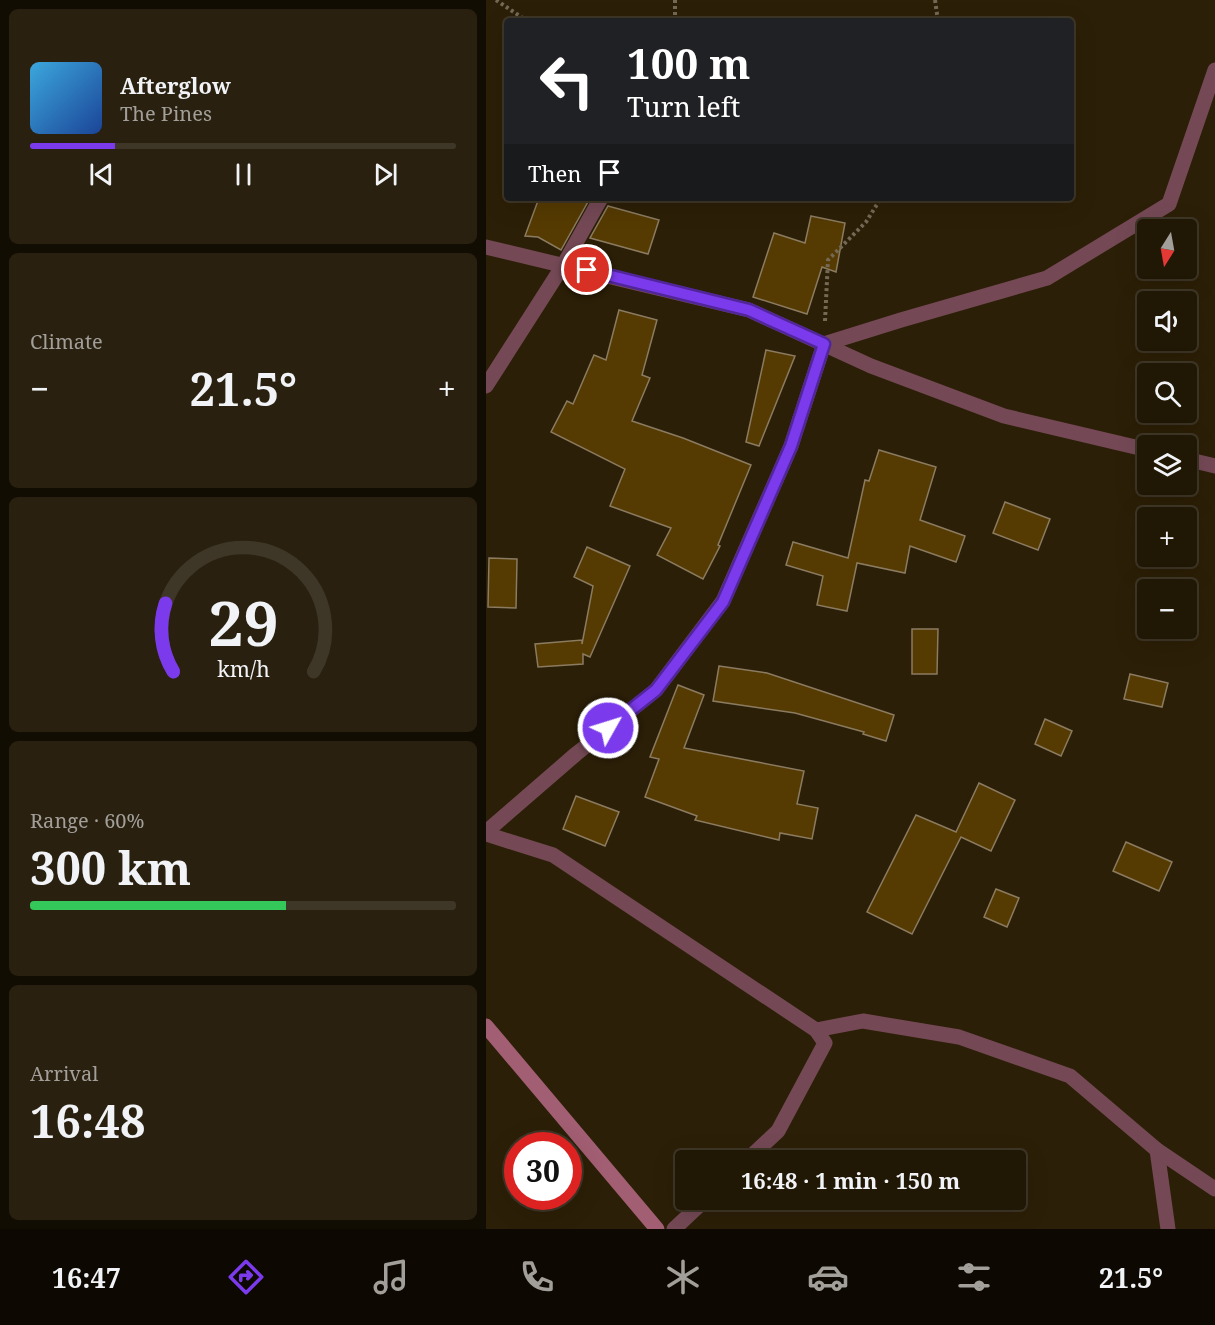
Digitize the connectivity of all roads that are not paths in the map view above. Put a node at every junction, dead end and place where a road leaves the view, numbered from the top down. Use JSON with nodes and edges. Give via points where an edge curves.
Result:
{"nodes":[{"id":1,"x":1215,"y":70,"type":"edge"},
{"id":2,"x":599,"y":201,"type":"edge"},
{"id":3,"x":486,"y":247,"type":"edge"},
{"id":4,"x":564,"y":264,"type":"junction"},
{"id":5,"x":824,"y":344,"type":"junction"},
{"id":6,"x":486,"y":386,"type":"edge"},
{"id":7,"x":1137,"y":447,"type":"edge"},
{"id":8,"x":1197,"y":462,"type":"edge"},
{"id":9,"x":1215,"y":466,"type":"edge"},
{"id":10,"x":486,"y":833,"type":"edge"},
{"id":11,"x":486,"y":1026,"type":"edge"},
{"id":12,"x":816,"y":1030,"type":"junction"},
{"id":13,"x":758,"y":1150,"type":"edge"},
{"id":14,"x":1157,"y":1150,"type":"junction"},
{"id":15,"x":1215,"y":1190,"type":"edge"},
{"id":16,"x":694,"y":1210,"type":"edge"},
{"id":17,"x":657,"y":1229,"type":"edge"},
{"id":18,"x":674,"y":1229,"type":"edge"},
{"id":19,"x":1168,"y":1229,"type":"edge"}],
"edges":[{"from":1,"to":5,"type":"street","via":[[1169,204],[1047,278]]},
{"from":2,"to":4,"type":"street"},
{"from":3,"to":4,"type":"street"},
{"from":4,"to":5,"type":"street","via":[[749,310]]},
{"from":4,"to":6,"type":"street"},
{"from":5,"to":7,"type":"street","via":[[1004,416]]},
{"from":5,"to":10,"type":"street","via":[[791,446],[723,602],[656,690]]},
{"from":8,"to":9,"type":"street"},
{"from":10,"to":12,"type":"street","via":[[554,855]]},
{"from":11,"to":17,"type":"main road"},
{"from":12,"to":13,"type":"street","via":[[825,1043],[778,1131]]},
{"from":12,"to":14,"type":"street","via":[[863,1021],[960,1037],[1070,1076]]},
{"from":14,"to":15,"type":"street"},
{"from":14,"to":19,"type":"street"},
{"from":16,"to":18,"type":"street"}]}
